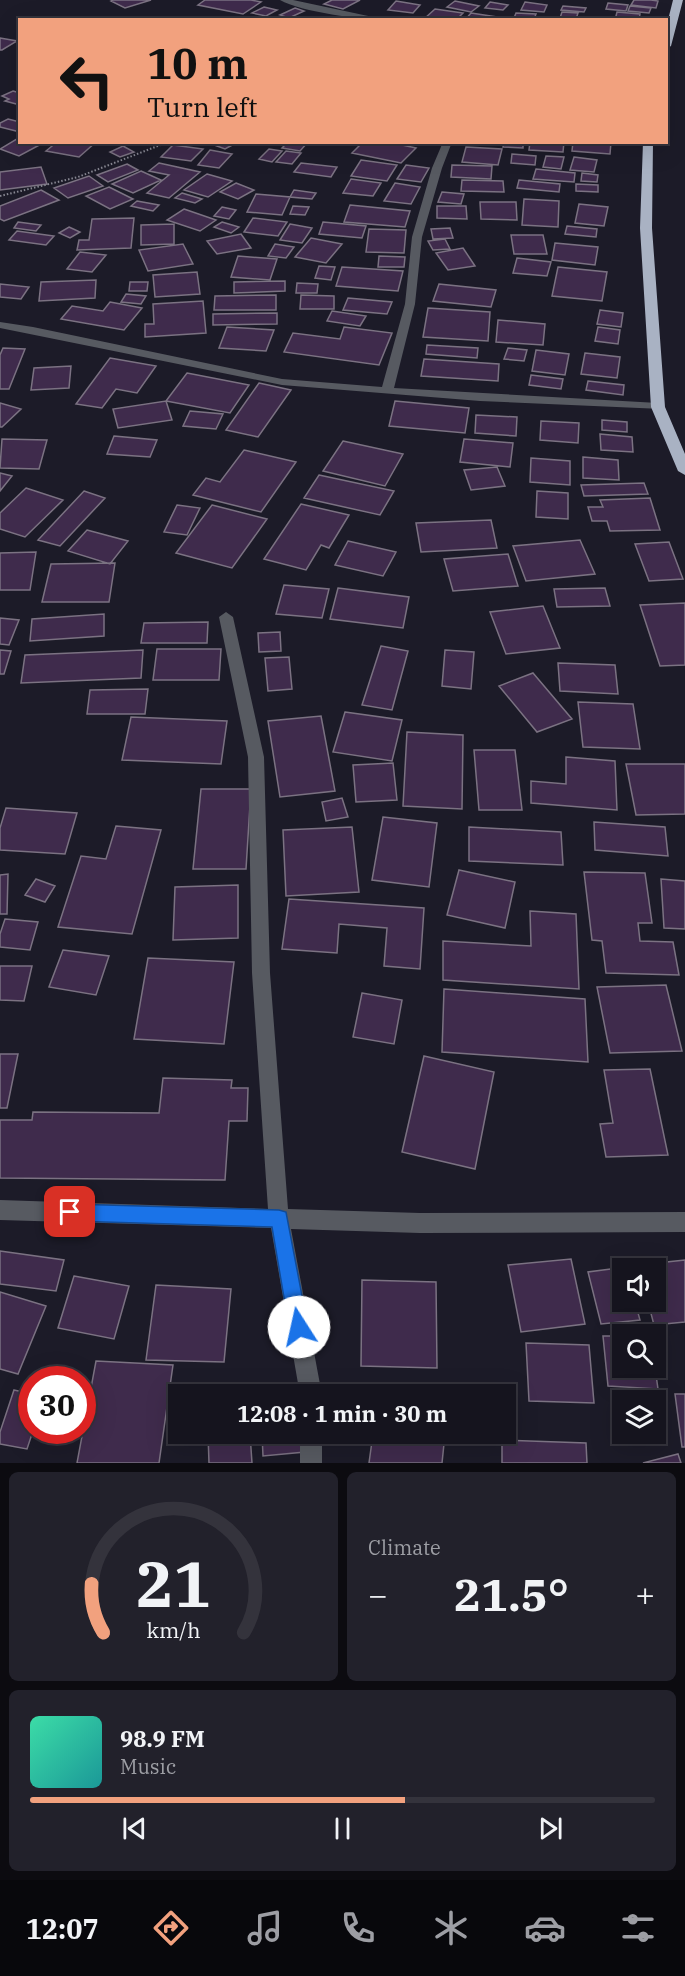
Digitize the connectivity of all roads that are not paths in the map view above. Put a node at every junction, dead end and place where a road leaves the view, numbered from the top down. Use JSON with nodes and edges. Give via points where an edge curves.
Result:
{"nodes":[{"id":1,"x":285,"y":0,"type":"edge"},
{"id":2,"x":678,"y":0,"type":"edge"},
{"id":3,"x":371,"y":18,"type":"edge"},
{"id":4,"x":668,"y":38,"type":"edge"},
{"id":5,"x":447,"y":144,"type":"edge"},
{"id":6,"x":648,"y":144,"type":"edge"},
{"id":7,"x":0,"y":325,"type":"edge"},
{"id":8,"x":387,"y":391,"type":"junction"},
{"id":9,"x":658,"y":407,"type":"junction"},
{"id":10,"x":685,"y":471,"type":"edge"},
{"id":11,"x":226,"y":617,"type":"dead end"},
{"id":12,"x":0,"y":1210,"type":"edge"},
{"id":13,"x":279,"y":1218,"type":"junction"},
{"id":14,"x":685,"y":1222,"type":"edge"},
{"id":15,"x":308,"y":1384,"type":"edge"},
{"id":16,"x":310,"y":1444,"type":"edge"},
{"id":17,"x":310,"y":1463,"type":"edge"}],
"edges":[{"from":1,"to":3,"type":"street"},
{"from":2,"to":4,"type":"highway"},
{"from":5,"to":8,"type":"street","via":[[417,237],[410,304]]},
{"from":6,"to":9,"type":"highway","via":[[646,228]]},
{"from":7,"to":8,"type":"street","via":[[282,382]]},
{"from":8,"to":9,"type":"street"},
{"from":9,"to":10,"type":"highway"},
{"from":11,"to":13,"type":"street","via":[[256,757],[261,973]]},
{"from":12,"to":13,"type":"street"},
{"from":13,"to":14,"type":"street","via":[[420,1223]]},
{"from":13,"to":15,"type":"street"},
{"from":16,"to":17,"type":"street"}]}
